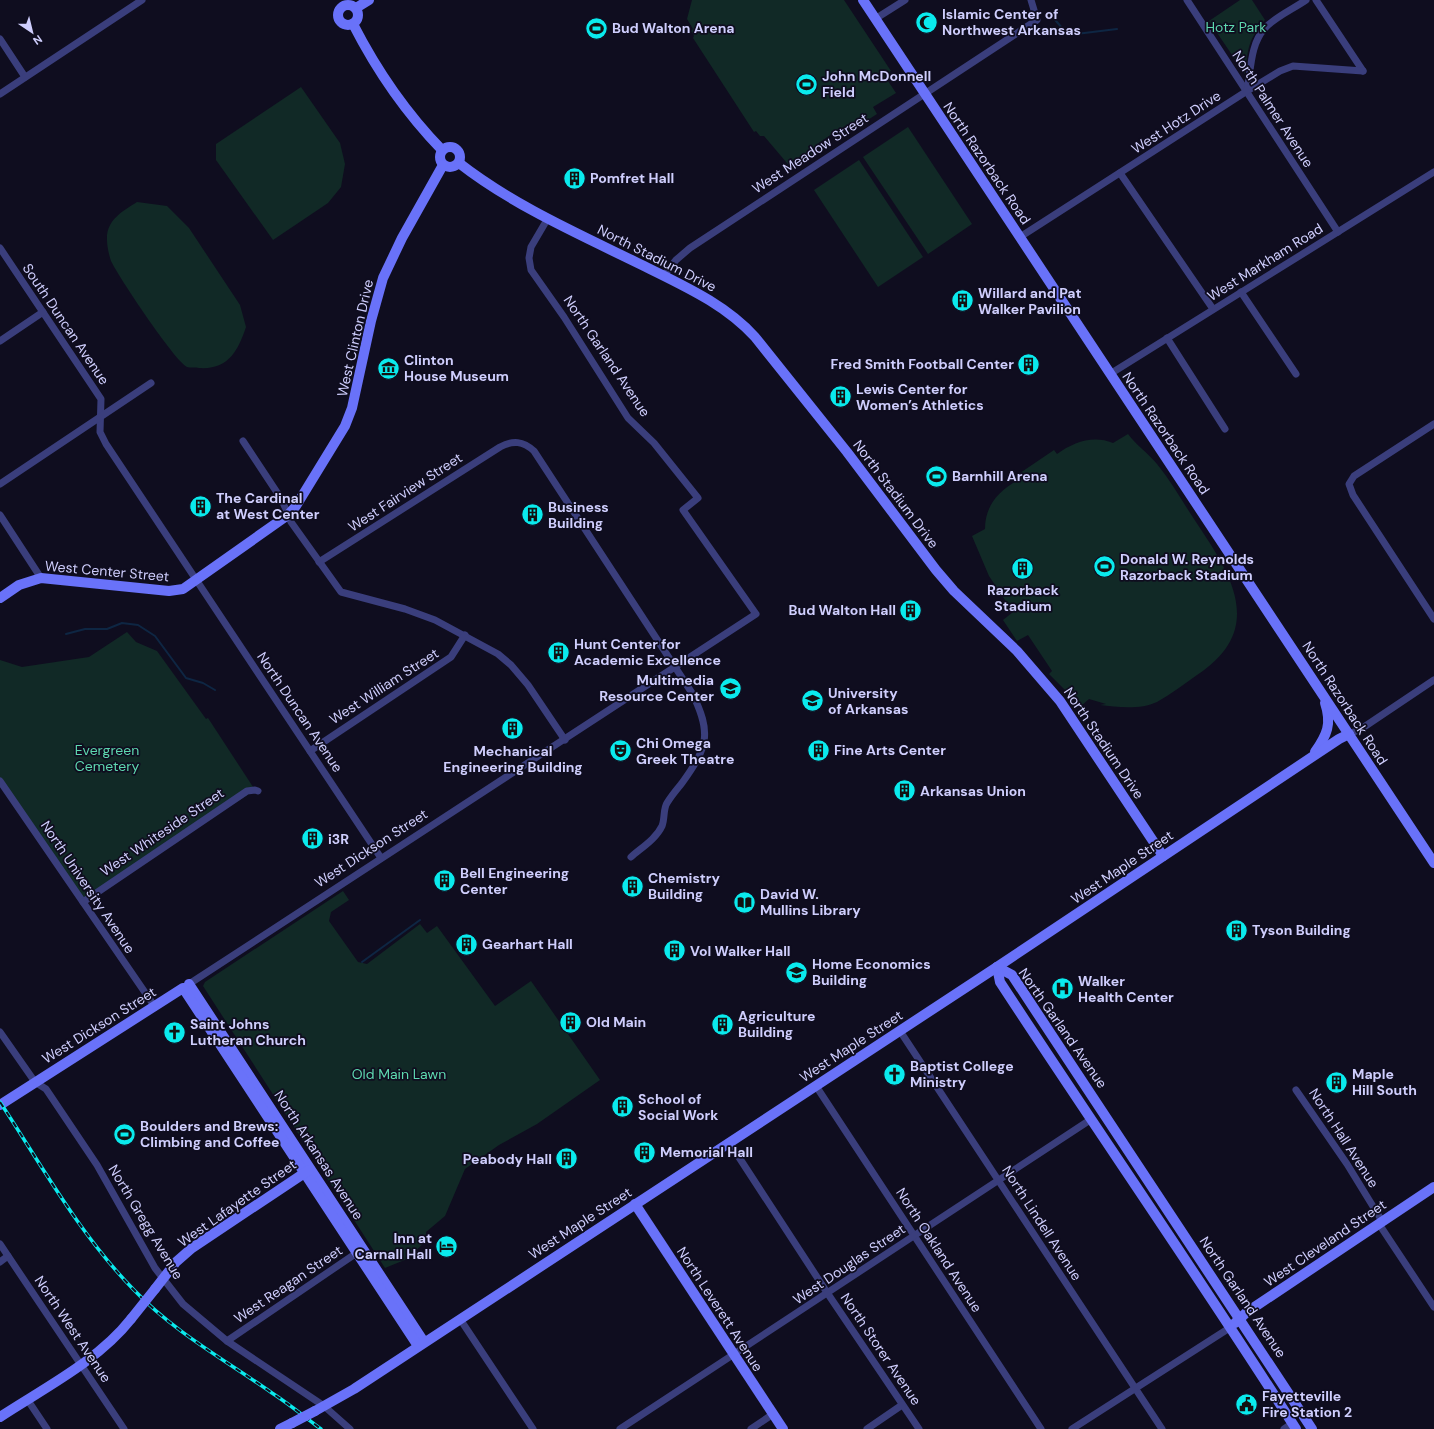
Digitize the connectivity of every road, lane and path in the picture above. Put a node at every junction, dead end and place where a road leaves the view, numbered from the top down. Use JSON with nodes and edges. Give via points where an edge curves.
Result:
{"nodes":[{"id":1,"x":142,"y":0,"type":"edge"},
{"id":2,"x":369,"y":0,"type":"edge"},
{"id":3,"x":863,"y":0,"type":"edge"},
{"id":4,"x":905,"y":0,"type":"edge"},
{"id":5,"x":1031,"y":0,"type":"edge"},
{"id":6,"x":1187,"y":0,"type":"edge"},
{"id":7,"x":1306,"y":0,"type":"edge"},
{"id":8,"x":1316,"y":0,"type":"edge"},
{"id":9,"x":342,"y":3,"type":"edge"},
{"id":10,"x":356,"y":8,"type":"junction"},
{"id":11,"x":875,"y":19,"type":"junction"},
{"id":12,"x":353,"y":24,"type":"junction"},
{"id":13,"x":0,"y":39,"type":"edge"},
{"id":14,"x":25,"y":78,"type":"junction"},
{"id":15,"x":1247,"y":91,"type":"junction"},
{"id":16,"x":0,"y":94,"type":"edge"},
{"id":17,"x":924,"y":94,"type":"junction"},
{"id":18,"x":442,"y":150,"type":"junction"},
{"id":19,"x":459,"y":162,"type":"junction"},
{"id":20,"x":443,"y":165,"type":"junction"},
{"id":21,"x":1434,"y":172,"type":"edge"},
{"id":22,"x":1120,"y":173,"type":"junction"},
{"id":23,"x":548,"y":218,"type":"junction"},
{"id":24,"x":1338,"y":232,"type":"junction"},
{"id":25,"x":1020,"y":237,"type":"junction"},
{"id":26,"x":0,"y":248,"type":"edge"},
{"id":27,"x":664,"y":276,"type":"junction"},
{"id":28,"x":1241,"y":292,"type":"junction"},
{"id":29,"x":1213,"y":309,"type":"junction"},
{"id":30,"x":43,"y":312,"type":"junction"},
{"id":31,"x":1166,"y":338,"type":"junction"},
{"id":32,"x":0,"y":341,"type":"edge"},
{"id":33,"x":1110,"y":374,"type":"junction"},
{"id":34,"x":1296,"y":374,"type":"dead end"},
{"id":35,"x":151,"y":383,"type":"dead end"},
{"id":36,"x":102,"y":416,"type":"junction"},
{"id":37,"x":1434,"y":424,"type":"edge"},
{"id":38,"x":1225,"y":429,"type":"dead end"},
{"id":39,"x":243,"y":441,"type":"dead end"},
{"id":40,"x":0,"y":484,"type":"edge"},
{"id":41,"x":288,"y":514,"type":"junction"},
{"id":42,"x":0,"y":515,"type":"edge"},
{"id":43,"x":319,"y":562,"type":"junction"},
{"id":44,"x":41,"y":578,"type":"junction"},
{"id":45,"x":197,"y":580,"type":"junction"},
{"id":46,"x":0,"y":598,"type":"edge"},
{"id":47,"x":756,"y":614,"type":"joint"},
{"id":48,"x":1434,"y":619,"type":"edge"},
{"id":49,"x":465,"y":635,"type":"junction"},
{"id":50,"x":675,"y":666,"type":"junction"},
{"id":51,"x":1434,"y":680,"type":"edge"},
{"id":52,"x":1321,"y":691,"type":"junction"},
{"id":53,"x":1349,"y":734,"type":"junction"},
{"id":54,"x":564,"y":740,"type":"junction"},
{"id":55,"x":310,"y":751,"type":"junction"},
{"id":56,"x":1312,"y":757,"type":"junction"},
{"id":57,"x":0,"y":781,"type":"edge"},
{"id":58,"x":258,"y":791,"type":"dead end"},
{"id":59,"x":631,"y":856,"type":"dead end"},
{"id":60,"x":1163,"y":856,"type":"junction"},
{"id":61,"x":381,"y":858,"type":"junction"},
{"id":62,"x":1434,"y":863,"type":"edge"},
{"id":63,"x":83,"y":902,"type":"junction"},
{"id":64,"x":997,"y":967,"type":"junction"},
{"id":65,"x":186,"y":986,"type":"junction"},
{"id":66,"x":155,"y":1007,"type":"junction"},
{"id":67,"x":900,"y":1031,"type":"junction"},
{"id":68,"x":0,"y":1032,"type":"edge"},
{"id":69,"x":35,"y":1082,"type":"junction"},
{"id":70,"x":816,"y":1086,"type":"junction"},
{"id":71,"x":1296,"y":1090,"type":"dead end"},
{"id":72,"x":0,"y":1105,"type":"edge"},
{"id":73,"x":1090,"y":1120,"type":"junction"},
{"id":74,"x":729,"y":1142,"type":"junction"},
{"id":75,"x":308,"y":1171,"type":"junction"},
{"id":76,"x":999,"y":1181,"type":"junction"},
{"id":77,"x":1434,"y":1187,"type":"edge"},
{"id":78,"x":635,"y":1204,"type":"junction"},
{"id":79,"x":1380,"y":1223,"type":"junction"},
{"id":80,"x":914,"y":1236,"type":"junction"},
{"id":81,"x":0,"y":1244,"type":"edge"},
{"id":82,"x":360,"y":1251,"type":"junction"},
{"id":83,"x":8,"y":1256,"type":"junction"},
{"id":84,"x":0,"y":1262,"type":"edge"},
{"id":85,"x":163,"y":1279,"type":"junction"},
{"id":86,"x":828,"y":1294,"type":"junction"},
{"id":87,"x":1434,"y":1307,"type":"edge"},
{"id":88,"x":460,"y":1319,"type":"junction"},
{"id":89,"x":1240,"y":1319,"type":"junction"},
{"id":90,"x":1231,"y":1327,"type":"junction"},
{"id":91,"x":227,"y":1341,"type":"junction"},
{"id":92,"x":421,"y":1344,"type":"junction"},
{"id":93,"x":734,"y":1356,"type":"junction"},
{"id":94,"x":81,"y":1364,"type":"junction"},
{"id":95,"x":1136,"y":1389,"type":"junction"},
{"id":96,"x":27,"y":1399,"type":"junction"},
{"id":97,"x":902,"y":1405,"type":"junction"},
{"id":98,"x":319,"y":1408,"type":"junction"},
{"id":99,"x":773,"y":1414,"type":"junction"},
{"id":100,"x":0,"y":1417,"type":"edge"},
{"id":101,"x":1294,"y":1426,"type":"edge"},
{"id":102,"x":47,"y":1429,"type":"edge"},
{"id":103,"x":124,"y":1429,"type":"edge"},
{"id":104,"x":280,"y":1429,"type":"edge"},
{"id":105,"x":350,"y":1429,"type":"edge"},
{"id":106,"x":533,"y":1429,"type":"edge"},
{"id":107,"x":620,"y":1429,"type":"edge"},
{"id":108,"x":751,"y":1429,"type":"edge"},
{"id":109,"x":783,"y":1429,"type":"edge"},
{"id":110,"x":867,"y":1429,"type":"edge"},
{"id":111,"x":919,"y":1429,"type":"edge"},
{"id":112,"x":1042,"y":1429,"type":"edge"},
{"id":113,"x":1072,"y":1429,"type":"edge"},
{"id":114,"x":1162,"y":1429,"type":"edge"},
{"id":115,"x":1284,"y":1429,"type":"edge"},
{"id":116,"x":1312,"y":1429,"type":"edge"}],
"edges":[{"from":1,"to":14,"type":"street"},
{"from":2,"to":10,"type":"street"},
{"from":3,"to":11,"type":"street","name":"North Razorback Road"},
{"from":4,"to":11,"type":"street"},
{"from":5,"to":17,"type":"street","name":"West Meadow Street","via":[[1037,20]]},
{"from":6,"to":15,"type":"street","name":"North Palmer Avenue"},
{"from":7,"to":15,"type":"street","via":[[1261,33],[1254,51]]},
{"from":8,"to":15,"type":"street","name":"West Hotz Drive","via":[[1363,71],[1293,66]]},
{"from":9,"to":10,"type":"street"},
{"from":9,"to":12,"type":"street","via":[[338,13],[340,22]]},
{"from":10,"to":12,"type":"street","via":[[358,15]]},
{"from":11,"to":17,"type":"street","name":"North Razorback Road"},
{"from":12,"to":18,"type":"street","via":[[386,80]]},
{"from":13,"to":14,"type":"street"},
{"from":14,"to":16,"type":"street"},
{"from":15,"to":22,"type":"street","name":"West Hotz Drive"},
{"from":15,"to":24,"type":"street","name":"North Palmer Avenue"},
{"from":17,"to":25,"type":"street","name":"North Razorback Road"},
{"from":17,"to":27,"type":"street","name":"West Meadow Street","via":[[690,248],[676,260]]},
{"from":18,"to":19,"type":"street","via":[[449,146],[456,148],[461,155]]},
{"from":18,"to":20,"type":"street","via":[[440,158]]},
{"from":19,"to":20,"type":"street","via":[[452,167]]},
{"from":19,"to":23,"type":"street","name":"North Stadium Drive","via":[[478,177]]},
{"from":20,"to":41,"type":"street","name":"West Clinton Drive","via":[[383,278],[352,408],[345,426],[296,506]]},
{"from":21,"to":24,"type":"street","name":"West Markham Road"},
{"from":22,"to":25,"type":"street","name":"West Hotz Drive"},
{"from":22,"to":29,"type":"street"},
{"from":23,"to":27,"type":"street","name":"North Stadium Drive"},
{"from":23,"to":47,"type":"street","name":"North Garland Avenue","via":[[531,247],[528,258],[532,270],[628,418],[654,444],[698,498],[683,510]]},
{"from":24,"to":28,"type":"street","name":"West Markham Road"},
{"from":25,"to":33,"type":"street","name":"North Razorback Road"},
{"from":26,"to":30,"type":"street","name":"South Duncan Avenue"},
{"from":27,"to":60,"type":"street","name":"North Stadium Drive","via":[[720,306],[740,321],[755,337],[847,452],[936,570],[954,591],[1017,651],[1060,701]]},
{"from":28,"to":29,"type":"street","name":"West Markham Road"},
{"from":28,"to":34,"type":"street"},
{"from":29,"to":31,"type":"street","name":"West Markham Road"},
{"from":30,"to":32,"type":"street"},
{"from":30,"to":36,"type":"street","name":"South Duncan Avenue","via":[[101,399]]},
{"from":31,"to":33,"type":"street","name":"West Markham Road"},
{"from":31,"to":38,"type":"street"},
{"from":33,"to":52,"type":"street","name":"North Razorback Road"},
{"from":35,"to":36,"type":"street"},
{"from":36,"to":40,"type":"street"},
{"from":36,"to":45,"type":"street","name":"South Duncan Avenue","via":[[100,432],[106,444]]},
{"from":37,"to":48,"type":"street","via":[[1354,476],[1349,484],[1353,495]]},
{"from":39,"to":41,"type":"street","via":[[282,500]]},
{"from":41,"to":43,"type":"street"},
{"from":41,"to":45,"type":"street","name":"West Center Street"},
{"from":42,"to":44,"type":"street"},
{"from":43,"to":49,"type":"street","via":[[341,592],[405,609]]},
{"from":43,"to":50,"type":"street","name":"West Fairview Street","via":[[506,443],[520,442],[534,451]]},
{"from":44,"to":45,"type":"street","name":"West Center Street","via":[[170,591],[183,589]]},
{"from":44,"to":46,"type":"street","name":"West Center Street","via":[[19,585]]},
{"from":45,"to":55,"type":"street","name":"North Duncan Avenue"},
{"from":47,"to":50,"type":"street","name":"West Dickson Street"},
{"from":49,"to":54,"type":"street","via":[[498,654],[515,670],[528,685]]},
{"from":49,"to":55,"type":"street","name":"West William Street","via":[[451,657]]},
{"from":50,"to":54,"type":"street","name":"West Dickson Street"},
{"from":50,"to":59,"type":"street","via":[[703,717],[705,735],[702,750],[692,770],[666,804],[662,826],[655,837]]},
{"from":51,"to":53,"type":"street","name":"West Maple Street","via":[[1361,729]]},
{"from":52,"to":53,"type":"street","name":"North Razorback Road"},
{"from":52,"to":56,"type":"street","via":[[1329,721],[1328,733]]},
{"from":53,"to":56,"type":"street","name":"West Maple Street"},
{"from":53,"to":62,"type":"street","name":"North Razorback Road"},
{"from":54,"to":61,"type":"street","name":"West Dickson Street"},
{"from":55,"to":61,"type":"street","name":"North Duncan Avenue"},
{"from":56,"to":60,"type":"street","name":"West Maple Street"},
{"from":57,"to":63,"type":"street","name":"North University Avenue"},
{"from":58,"to":63,"type":"street","name":"West Whiteside Street","via":[[247,791]]},
{"from":60,"to":64,"type":"street","name":"West Maple Street"},
{"from":61,"to":65,"type":"street","name":"West Dickson Street"},
{"from":63,"to":66,"type":"street","name":"North University Avenue"},
{"from":64,"to":67,"type":"street","name":"West Maple Street"},
{"from":64,"to":73,"type":"street","name":"North Garland Avenue","via":[[1000,982]]},
{"from":64,"to":89,"type":"street","name":"North Garland Avenue","via":[[1012,975]]},
{"from":65,"to":66,"type":"street","name":"West Dickson Street"},
{"from":65,"to":75,"type":"street","name":"North Arkansas Avenue"},
{"from":66,"to":69,"type":"street","name":"West Dickson Street"},
{"from":67,"to":70,"type":"street","name":"West Maple Street"},
{"from":67,"to":76,"type":"street","name":"North Lindell Avenue"},
{"from":68,"to":69,"type":"street","name":"North Gregg Avenue"},
{"from":69,"to":72,"type":"street","name":"West Dickson Street"},
{"from":69,"to":85,"type":"street","name":"North Gregg Avenue","via":[[46,1089],[97,1165]]},
{"from":70,"to":74,"type":"street","name":"West Maple Street"},
{"from":70,"to":80,"type":"street","name":"North Oakland Avenue"},
{"from":71,"to":79,"type":"street","name":"North Hall Avenue","via":[[1347,1164]]},
{"from":73,"to":76,"type":"street","name":"West Douglas Street"},
{"from":73,"to":90,"type":"street","name":"North Garland Avenue"},
{"from":74,"to":78,"type":"street","name":"West Maple Street"},
{"from":74,"to":86,"type":"street","name":"North Storer Avenue"},
{"from":75,"to":82,"type":"street","name":"North Arkansas Avenue"},
{"from":75,"to":85,"type":"street","name":"West Lafayette Street","via":[[192,1248],[176,1262]]},
{"from":76,"to":80,"type":"street","name":"West Douglas Street"},
{"from":76,"to":95,"type":"street","name":"North Lindell Avenue"},
{"from":77,"to":79,"type":"street","name":"West Cleveland Street"},
{"from":78,"to":88,"type":"street","name":"West Maple Street"},
{"from":78,"to":93,"type":"street","name":"North Leverett Avenue"},
{"from":79,"to":87,"type":"street","name":"North Hall Avenue"},
{"from":79,"to":89,"type":"street","name":"West Cleveland Street"},
{"from":80,"to":86,"type":"street","name":"West Douglas Street"},
{"from":80,"to":112,"type":"street","name":"North Oakland Avenue"},
{"from":81,"to":83,"type":"street","name":"North West Avenue"},
{"from":82,"to":91,"type":"street","name":"West Reagan Street"},
{"from":82,"to":92,"type":"street","name":"North Arkansas Avenue"},
{"from":83,"to":84,"type":"street"},
{"from":83,"to":94,"type":"street","name":"North West Avenue"},
{"from":85,"to":91,"type":"street","name":"North Gregg Avenue","via":[[182,1304]]},
{"from":85,"to":94,"type":"street","name":"West Lafayette Street","bridge":true,"via":[[110,1342]]},
{"from":86,"to":93,"type":"street","name":"West Douglas Street"},
{"from":86,"to":97,"type":"street","name":"North Storer Avenue"},
{"from":88,"to":92,"type":"street","name":"West Maple Street"},
{"from":88,"to":106,"type":"street"},
{"from":89,"to":90,"type":"street","name":"West Cleveland Street"},
{"from":89,"to":116,"type":"street","name":"North Garland Avenue"},
{"from":90,"to":95,"type":"street","name":"West Cleveland Street"},
{"from":90,"to":101,"type":"street","name":"North Garland Avenue"},
{"from":91,"to":98,"type":"street","name":"North Gregg Avenue"},
{"from":92,"to":98,"type":"street","name":"West Maple Street","via":[[354,1389]]},
{"from":93,"to":99,"type":"street","name":"North Leverett Avenue"},
{"from":93,"to":107,"type":"street","name":"West Douglas Street"},
{"from":94,"to":96,"type":"street","name":"West Lafayette Street"},
{"from":94,"to":103,"type":"street","name":"North West Avenue"},
{"from":95,"to":113,"type":"street","name":"West Cleveland Street"},
{"from":95,"to":114,"type":"street","name":"North Lindell Avenue"},
{"from":96,"to":100,"type":"street","name":"West Lafayette Street"},
{"from":96,"to":102,"type":"street"},
{"from":97,"to":110,"type":"street"},
{"from":97,"to":111,"type":"street","name":"North Storer Avenue"},
{"from":98,"to":104,"type":"street","name":"West Maple Street","bridge":true},
{"from":98,"to":105,"type":"street","name":"North Gregg Avenue"},
{"from":99,"to":108,"type":"street"},
{"from":99,"to":109,"type":"street","name":"North Leverett Avenue"},
{"from":101,"to":115,"type":"street"}]}
